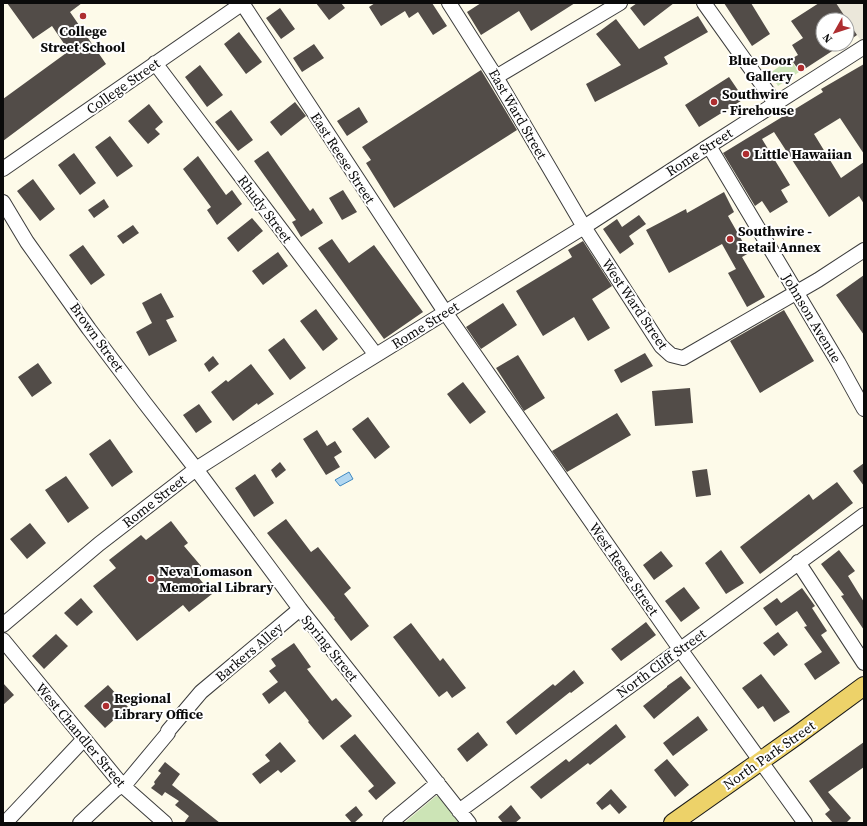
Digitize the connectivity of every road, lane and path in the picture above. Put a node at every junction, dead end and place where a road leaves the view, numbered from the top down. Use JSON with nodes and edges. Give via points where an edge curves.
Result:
{"nodes":[{"id":1,"x":243,"y":3,"type":"edge"},
{"id":2,"x":449,"y":3,"type":"edge"},
{"id":3,"x":620,"y":3,"type":"edge"},
{"id":4,"x":704,"y":3,"type":"edge"},
{"id":5,"x":225,"y":8,"type":"edge"},
{"id":6,"x":864,"y":47,"type":"edge"},
{"id":7,"x":155,"y":63,"type":"junction"},
{"id":8,"x":496,"y":77,"type":"junction"},
{"id":9,"x":776,"y":104,"type":"junction"},
{"id":10,"x":709,"y":146,"type":"junction"},
{"id":11,"x":3,"y":169,"type":"edge"},
{"id":12,"x":3,"y":202,"type":"edge"},
{"id":13,"x":584,"y":227,"type":"junction"},
{"id":14,"x":864,"y":250,"type":"edge"},
{"id":15,"x":796,"y":293,"type":"junction"},
{"id":16,"x":445,"y":312,"type":"junction"},
{"id":17,"x":376,"y":355,"type":"junction"},
{"id":18,"x":864,"y":410,"type":"edge"},
{"id":19,"x":196,"y":469,"type":"junction"},
{"id":20,"x":864,"y":515,"type":"edge"},
{"id":21,"x":798,"y":562,"type":"junction"},
{"id":22,"x":300,"y":609,"type":"junction"},
{"id":23,"x":3,"y":625,"type":"edge"},
{"id":24,"x":3,"y":640,"type":"edge"},
{"id":25,"x":680,"y":649,"type":"junction"},
{"id":26,"x":864,"y":664,"type":"edge"},
{"id":27,"x":864,"y":686,"type":"edge"},
{"id":28,"x":84,"y":739,"type":"junction"},
{"id":29,"x":760,"y":761,"type":"junction"},
{"id":30,"x":438,"y":783,"type":"junction"},
{"id":31,"x":122,"y":785,"type":"junction"},
{"id":32,"x":459,"y":811,"type":"junction"},
{"id":33,"x":5,"y":823,"type":"edge"},
{"id":34,"x":80,"y":823,"type":"edge"},
{"id":35,"x":165,"y":823,"type":"edge"},
{"id":36,"x":390,"y":823,"type":"edge"},
{"id":37,"x":469,"y":823,"type":"edge"},
{"id":38,"x":673,"y":823,"type":"edge"},
{"id":39,"x":805,"y":823,"type":"edge"}],
"edges":[{"from":1,"to":5,"type":"street","name":"College Street"},
{"from":1,"to":16,"type":"street","name":"East Reese Street"},
{"from":2,"to":8,"type":"street","name":"East Ward Street"},
{"from":3,"to":8,"type":"street"},
{"from":4,"to":9,"type":"street"},
{"from":5,"to":7,"type":"street","name":"College Street"},
{"from":6,"to":9,"type":"street","name":"Rome Street"},
{"from":7,"to":11,"type":"street","name":"College Street"},
{"from":7,"to":17,"type":"street","name":"Rhudy Street"},
{"from":8,"to":13,"type":"street","name":"East Ward Street"},
{"from":9,"to":10,"type":"street","name":"Rome Street"},
{"from":10,"to":13,"type":"street","name":"Rome Street"},
{"from":10,"to":15,"type":"street","name":"Johnson Avenue"},
{"from":12,"to":19,"type":"street","name":"Brown Street","via":[[27,242]]},
{"from":13,"to":15,"type":"street","name":"West Ward Street","via":[[660,346],[671,355],[683,358]]},
{"from":13,"to":16,"type":"street","name":"Rome Street"},
{"from":14,"to":15,"type":"street","name":"West Ward Street"},
{"from":15,"to":18,"type":"street","name":"Johnson Avenue"},
{"from":16,"to":17,"type":"street","name":"Rome Street"},
{"from":16,"to":25,"type":"street","name":"West Reese Street"},
{"from":17,"to":19,"type":"street","name":"Rome Street"},
{"from":19,"to":22,"type":"street","name":"Spring Street"},
{"from":19,"to":23,"type":"street","name":"Rome Street","via":[[99,544]]},
{"from":20,"to":21,"type":"street","name":"North Cliff Street"},
{"from":21,"to":25,"type":"street","name":"North Cliff Street"},
{"from":21,"to":26,"type":"street"},
{"from":22,"to":30,"type":"street","name":"Spring Street"},
{"from":22,"to":31,"type":"street","name":"Barkers Alley","via":[[201,692]]},
{"from":24,"to":28,"type":"street","name":"West Chandler Street"},
{"from":25,"to":29,"type":"street","name":"West Reese Street"},
{"from":25,"to":32,"type":"street","name":"North Cliff Street"},
{"from":27,"to":29,"type":"main road","name":"North Park Street"},
{"from":28,"to":31,"type":"street","name":"West Chandler Street"},
{"from":28,"to":33,"type":"street"},
{"from":29,"to":38,"type":"main road","name":"North Park Street"},
{"from":29,"to":39,"type":"street","name":"West Reese Street"},
{"from":30,"to":32,"type":"street","name":"Spring Street"},
{"from":30,"to":36,"type":"street"},
{"from":31,"to":34,"type":"street","name":"Barkers Alley"},
{"from":31,"to":35,"type":"street","name":"West Chandler Street"},
{"from":32,"to":37,"type":"street","name":"Spring Street"}]}
